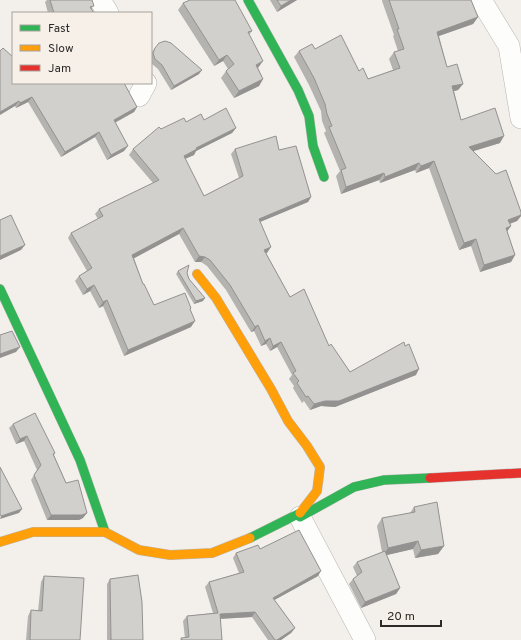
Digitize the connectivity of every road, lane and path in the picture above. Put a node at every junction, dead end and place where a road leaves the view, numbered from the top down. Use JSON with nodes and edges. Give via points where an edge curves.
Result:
{"nodes":[{"id":1,"x":100,"y":0,"type":"edge"},
{"id":2,"x":248,"y":0,"type":"edge"},
{"id":3,"x":481,"y":0,"type":"edge"},
{"id":4,"x":107,"y":12,"type":"edge"},
{"id":5,"x":521,"y":118,"type":"edge"},
{"id":6,"x":324,"y":177,"type":"dead end"},
{"id":7,"x":197,"y":274,"type":"dead end"},
{"id":8,"x":0,"y":289,"type":"edge"},
{"id":9,"x":521,"y":473,"type":"edge"},
{"id":10,"x":300,"y":515,"type":"junction"},
{"id":11,"x":105,"y":532,"type":"junction"},
{"id":12,"x":0,"y":542,"type":"edge"},
{"id":13,"x":365,"y":640,"type":"edge"}],
"edges":[{"from":1,"to":4,"type":"street"},
{"from":2,"to":6,"type":"street","via":[[298,90],[308,116],[313,146]]},
{"from":3,"to":5,"type":"street","via":[[509,46]]},
{"from":7,"to":10,"type":"street","via":[[216,298],[288,421],[320,467],[316,491]]},
{"from":8,"to":11,"type":"street","via":[[80,460]]},
{"from":9,"to":10,"type":"street","via":[[384,480],[354,487]]},
{"from":10,"to":11,"type":"street","via":[[246,540],[212,552],[170,555],[139,550]]},
{"from":10,"to":13,"type":"street"},
{"from":11,"to":12,"type":"street","via":[[33,532]]}]}
